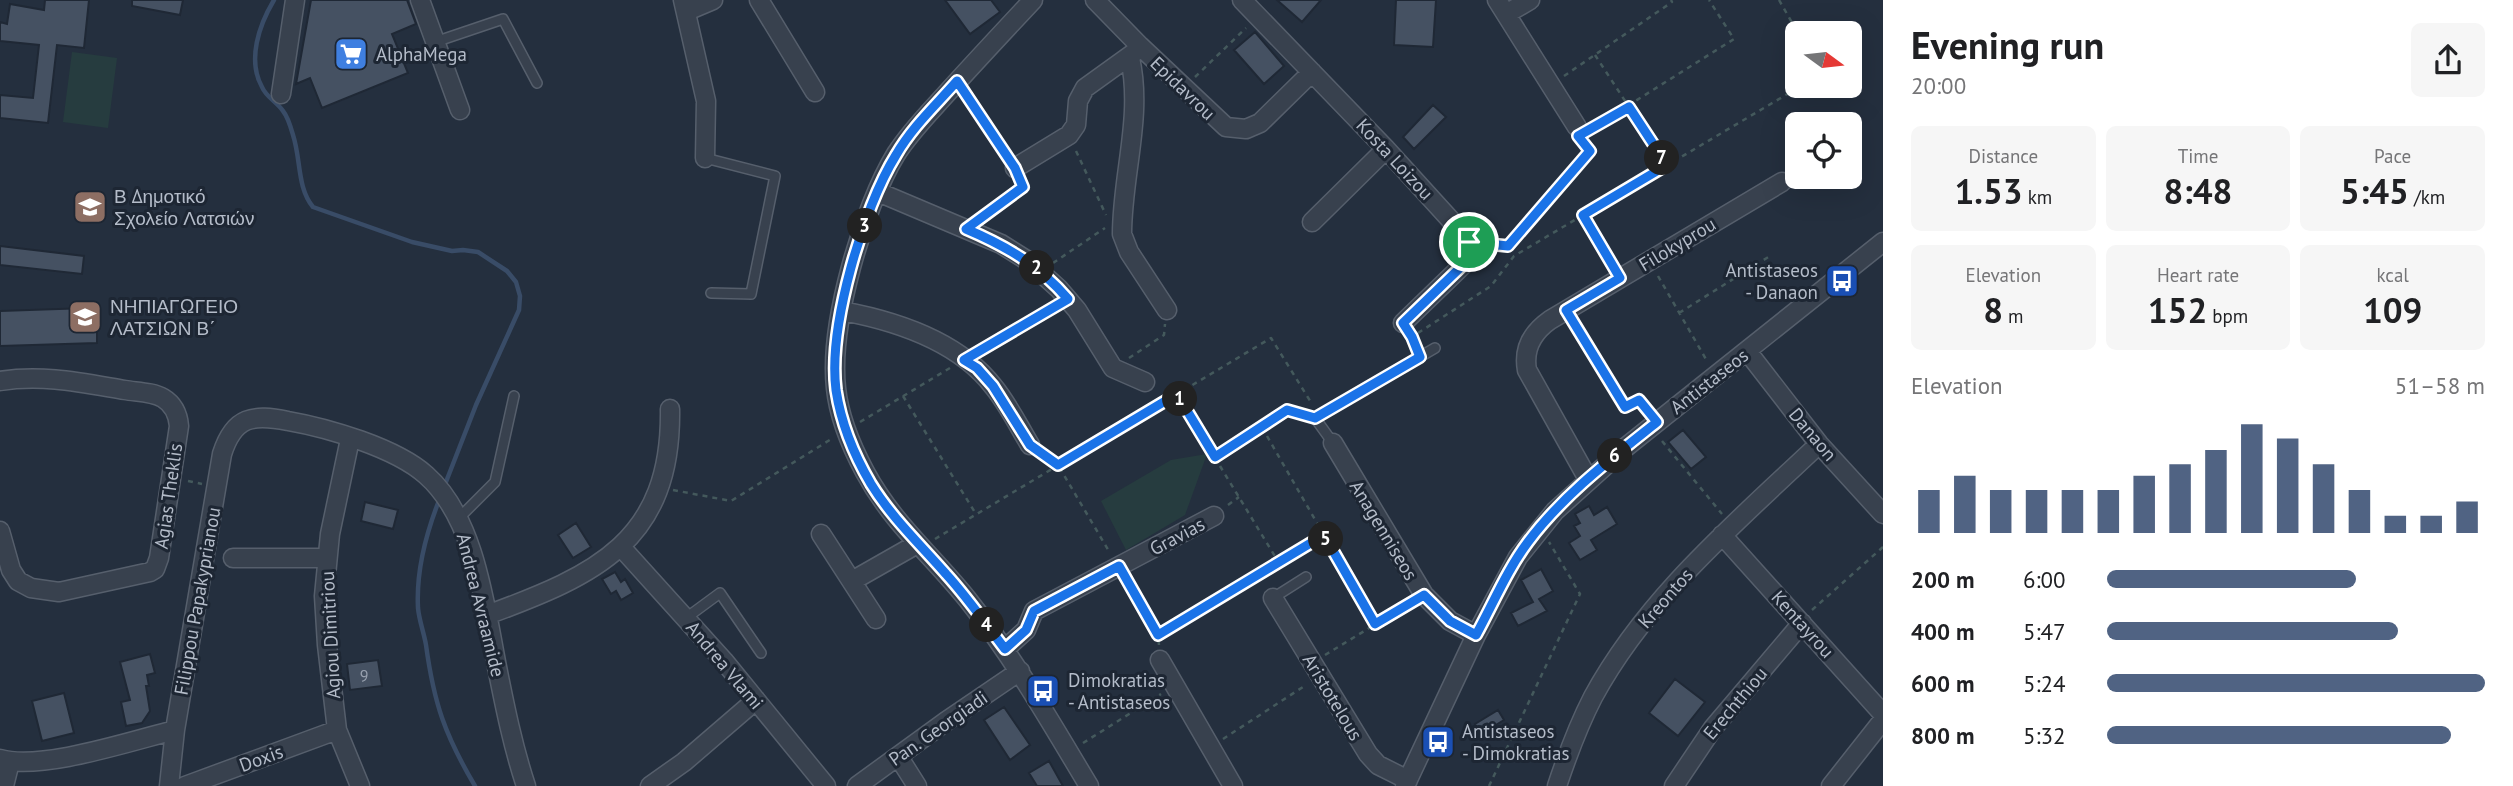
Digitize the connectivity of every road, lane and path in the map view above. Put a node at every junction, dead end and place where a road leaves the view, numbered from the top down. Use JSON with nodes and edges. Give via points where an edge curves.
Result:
{"nodes":[{"id":1,"x":295,"y":0,"type":"edge"},
{"id":2,"x":420,"y":0,"type":"edge"},
{"id":3,"x":713,"y":0,"type":"edge"},
{"id":4,"x":759,"y":0,"type":"edge"},
{"id":5,"x":1033,"y":0,"type":"edge"},
{"id":6,"x":1095,"y":0,"type":"edge"},
{"id":7,"x":1242,"y":0,"type":"edge"},
{"id":8,"x":1530,"y":0,"type":"edge"},
{"id":9,"x":1678,"y":0,"type":"edge"},
{"id":10,"x":1709,"y":0,"type":"edge"},
{"id":11,"x":1779,"y":0,"type":"edge"},
{"id":12,"x":1672,"y":1,"type":"edge"},
{"id":13,"x":685,"y":5,"type":"edge"},
{"id":14,"x":1502,"y":7,"type":"edge"},
{"id":15,"x":1258,"y":16,"type":"junction"},
{"id":16,"x":1791,"y":21,"type":"edge"},
{"id":17,"x":435,"y":42,"type":"junction"},
{"id":18,"x":1135,"y":52,"type":"junction"},
{"id":19,"x":1595,"y":55,"type":"junction"},
{"id":20,"x":1312,"y":72,"type":"junction"},
{"id":21,"x":957,"y":81,"type":"junction"},
{"id":22,"x":537,"y":83,"type":"dead end"},
{"id":23,"x":1551,"y":85,"type":"junction"},
{"id":24,"x":1183,"y":88,"type":"junction"},
{"id":25,"x":815,"y":92,"type":"dead end"},
{"id":26,"x":281,"y":94,"type":"dead end"},
{"id":27,"x":1785,"y":95,"type":"edge"},
{"id":28,"x":1629,"y":107,"type":"junction"},
{"id":29,"x":460,"y":110,"type":"dead end"},
{"id":30,"x":1580,"y":130,"type":"junction"},
{"id":31,"x":1069,"y":135,"type":"junction"},
{"id":32,"x":1386,"y":149,"type":"junction"},
{"id":33,"x":705,"y":158,"type":"joint"},
{"id":34,"x":1667,"y":165,"type":"junction"},
{"id":35,"x":1015,"y":168,"type":"junction"},
{"id":36,"x":1782,"y":182,"type":"dead end"},
{"id":37,"x":878,"y":192,"type":"junction"},
{"id":38,"x":1583,"y":215,"type":"junction"},
{"id":39,"x":1312,"y":222,"type":"dead end"},
{"id":40,"x":1117,"y":227,"type":"junction"},
{"id":41,"x":966,"y":229,"type":"junction"},
{"id":42,"x":1469,"y":242,"type":"junction"},
{"id":43,"x":1883,"y":242,"type":"edge"},
{"id":44,"x":1770,"y":256,"type":"dead end"},
{"id":45,"x":1649,"y":261,"type":"junction"},
{"id":46,"x":1041,"y":272,"type":"junction"},
{"id":47,"x":1620,"y":278,"type":"junction"},
{"id":48,"x":711,"y":293,"type":"dead end"},
{"id":49,"x":1068,"y":299,"type":"junction"},
{"id":50,"x":1167,"y":310,"type":"joint"},
{"id":51,"x":1566,"y":310,"type":"junction"},
{"id":52,"x":842,"y":312,"type":"junction"},
{"id":53,"x":1679,"y":313,"type":"junction"},
{"id":54,"x":1403,"y":323,"type":"joint"},
{"id":55,"x":1434,"y":348,"type":"dead end"},
{"id":56,"x":1747,"y":351,"type":"junction"},
{"id":57,"x":964,"y":360,"type":"junction"},
{"id":58,"x":1113,"y":368,"type":"junction"},
{"id":59,"x":1716,"y":376,"type":"junction"},
{"id":60,"x":0,"y":381,"type":"edge"},
{"id":61,"x":1145,"y":382,"type":"dead end"},
{"id":62,"x":1177,"y":394,"type":"junction"},
{"id":63,"x":514,"y":396,"type":"dead end"},
{"id":64,"x":903,"y":396,"type":"junction"},
{"id":65,"x":670,"y":409,"type":"dead end"},
{"id":66,"x":1317,"y":417,"type":"junction"},
{"id":67,"x":1654,"y":425,"type":"junction"},
{"id":68,"x":1262,"y":427,"type":"junction"},
{"id":69,"x":846,"y":430,"type":"junction"},
{"id":70,"x":350,"y":439,"type":"junction"},
{"id":71,"x":1333,"y":443,"type":"joint"},
{"id":72,"x":1819,"y":444,"type":"junction"},
{"id":73,"x":1030,"y":445,"type":"joint"},
{"id":74,"x":1215,"y":457,"type":"junction"},
{"id":75,"x":1058,"y":465,"type":"junction"},
{"id":76,"x":171,"y":477,"type":"junction"},
{"id":77,"x":1588,"y":479,"type":"junction"},
{"id":78,"x":216,"y":488,"type":"junction"},
{"id":79,"x":659,"y":488,"type":"junction"},
{"id":80,"x":976,"y":514,"type":"junction"},
{"id":81,"x":1883,"y":514,"type":"edge"},
{"id":82,"x":1214,"y":516,"type":"dead end"},
{"id":83,"x":459,"y":518,"type":"junction"},
{"id":84,"x":1540,"y":528,"type":"junction"},
{"id":85,"x":0,"y":531,"type":"edge"},
{"id":86,"x":1727,"y":531,"type":"junction"},
{"id":87,"x":821,"y":534,"type":"dead end"},
{"id":88,"x":1324,"y":535,"type":"junction"},
{"id":89,"x":918,"y":546,"type":"junction"},
{"id":90,"x":621,"y":547,"type":"junction"},
{"id":91,"x":1883,"y":547,"type":"edge"},
{"id":92,"x":233,"y":558,"type":"dead end"},
{"id":93,"x":326,"y":558,"type":"junction"},
{"id":94,"x":1279,"y":563,"type":"junction"},
{"id":95,"x":1119,"y":566,"type":"junction"},
{"id":96,"x":1306,"y":578,"type":"dead end"},
{"id":97,"x":852,"y":581,"type":"junction"},
{"id":98,"x":1424,"y":595,"type":"junction"},
{"id":99,"x":1273,"y":598,"type":"joint"},
{"id":100,"x":487,"y":615,"type":"junction"},
{"id":101,"x":686,"y":618,"type":"junction"},
{"id":102,"x":876,"y":619,"type":"dead end"},
{"id":103,"x":1801,"y":622,"type":"junction"},
{"id":104,"x":1375,"y":624,"type":"junction"},
{"id":105,"x":1158,"y":635,"type":"junction"},
{"id":106,"x":1476,"y":635,"type":"junction"},
{"id":107,"x":1005,"y":649,"type":"junction"},
{"id":108,"x":761,"y":653,"type":"dead end"},
{"id":109,"x":1160,"y":660,"type":"joint"},
{"id":110,"x":1317,"y":670,"type":"junction"},
{"id":111,"x":1020,"y":671,"type":"junction"},
{"id":112,"x":1175,"y":685,"type":"junction"},
{"id":113,"x":756,"y":700,"type":"junction"},
{"id":114,"x":1883,"y":714,"type":"edge"},
{"id":115,"x":1883,"y":720,"type":"edge"},
{"id":116,"x":175,"y":730,"type":"junction"},
{"id":117,"x":337,"y":730,"type":"junction"},
{"id":118,"x":1210,"y":747,"type":"junction"},
{"id":119,"x":1068,"y":752,"type":"junction"},
{"id":120,"x":898,"y":756,"type":"junction"},
{"id":121,"x":5,"y":760,"type":"edge"},
{"id":122,"x":1406,"y":783,"type":"edge"},
{"id":123,"x":4,"y":786,"type":"edge"},
{"id":124,"x":169,"y":786,"type":"edge"},
{"id":125,"x":185,"y":786,"type":"edge"},
{"id":126,"x":360,"y":786,"type":"edge"},
{"id":127,"x":526,"y":786,"type":"edge"},
{"id":128,"x":650,"y":786,"type":"edge"},
{"id":129,"x":826,"y":786,"type":"edge"},
{"id":130,"x":857,"y":786,"type":"edge"},
{"id":131,"x":917,"y":786,"type":"edge"},
{"id":132,"x":1089,"y":786,"type":"edge"},
{"id":133,"x":1233,"y":786,"type":"edge"},
{"id":134,"x":1489,"y":786,"type":"edge"},
{"id":135,"x":1557,"y":786,"type":"edge"},
{"id":136,"x":1674,"y":786,"type":"edge"},
{"id":137,"x":1831,"y":786,"type":"edge"}],
"edges":[{"from":1,"to":26,"type":"street"},
{"from":2,"to":17,"type":"street"},
{"from":3,"to":13,"type":"street"},
{"from":4,"to":25,"type":"street"},
{"from":5,"to":21,"type":"street"},
{"from":6,"to":18,"type":"street","name":"Epidavrou"},
{"from":7,"to":15,"type":"street","name":"Kosta Loizou"},
{"from":8,"to":14,"type":"street"},
{"from":9,"to":12,"type":"path"},
{"from":10,"to":28,"type":"path","via":[[1734,39]]},
{"from":11,"to":16,"type":"path"},
{"from":12,"to":19,"type":"path"},
{"from":13,"to":33,"type":"street","via":[[706,101]]},
{"from":14,"to":23,"type":"street"},
{"from":15,"to":20,"type":"street","name":"Kosta Loizou"},
{"from":15,"to":24,"type":"path"},
{"from":17,"to":22,"type":"lane","via":[[503,19]]},
{"from":17,"to":29,"type":"street"},
{"from":18,"to":24,"type":"street","name":"Epidavrou"},
{"from":18,"to":31,"type":"street","via":[[1085,88]]},
{"from":18,"to":40,"type":"street","via":[[1135,106]]},
{"from":19,"to":23,"type":"path"},
{"from":19,"to":28,"type":"path"},
{"from":20,"to":24,"type":"street","name":"Epidavrou","via":[[1264,120],[1247,129],[1226,127]]},
{"from":20,"to":32,"type":"street","name":"Kosta Loizou"},
{"from":21,"to":35,"type":"path"},
{"from":21,"to":37,"type":"street","via":[[908,137]]},
{"from":23,"to":30,"type":"street"},
{"from":27,"to":34,"type":"path"},
{"from":28,"to":30,"type":"path"},
{"from":28,"to":34,"type":"path"},
{"from":30,"to":42,"type":"path","via":[[1578,136],[1590,151],[1508,246]]},
{"from":31,"to":35,"type":"street"},
{"from":31,"to":40,"type":"path"},
{"from":32,"to":39,"type":"street"},
{"from":32,"to":42,"type":"street","name":"Kosta Loizou"},
{"from":33,"to":48,"type":"lane","via":[[775,176],[751,294]]},
{"from":34,"to":38,"type":"path"},
{"from":35,"to":41,"type":"path","via":[[1023,187]]},
{"from":36,"to":45,"type":"street","name":"Filokyprou"},
{"from":37,"to":41,"type":"street"},
{"from":37,"to":52,"type":"street","via":[[859,243]]},
{"from":38,"to":47,"type":"path"},
{"from":38,"to":54,"type":"path","via":[[1514,256],[1491,286],[1412,337]]},
{"from":40,"to":46,"type":"path","via":[[1105,228]]},
{"from":40,"to":50,"type":"street"},
{"from":41,"to":46,"type":"street","via":[[1016,252]]},
{"from":42,"to":54,"type":"street","via":[[1464,264]]},
{"from":43,"to":56,"type":"street","name":"Antistaseos"},
{"from":44,"to":53,"type":"path"},
{"from":45,"to":47,"type":"street","name":"Filokyprou"},
{"from":45,"to":53,"type":"path"},
{"from":46,"to":49,"type":"street"},
{"from":47,"to":51,"type":"street","name":"Filokyprou"},
{"from":49,"to":57,"type":"path"},
{"from":49,"to":58,"type":"street"},
{"from":50,"to":58,"type":"path","via":[[1164,335]]},
{"from":51,"to":67,"type":"path","via":[[1625,407],[1639,400]]},
{"from":51,"to":77,"type":"street","name":"Filokyprou","via":[[1535,334],[1526,363]]},
{"from":52,"to":57,"type":"street","via":[[915,331]]},
{"from":52,"to":69,"type":"street","via":[[836,387]]},
{"from":53,"to":59,"type":"path"},
{"from":55,"to":66,"type":"lane"},
{"from":56,"to":59,"type":"street","name":"Antistaseos"},
{"from":56,"to":72,"type":"street","name":"Danaon"},
{"from":57,"to":64,"type":"path"},
{"from":57,"to":73,"type":"street","via":[[993,386]]},
{"from":58,"to":61,"type":"street"},
{"from":59,"to":67,"type":"street","name":"Antistaseos"},
{"from":60,"to":76,"type":"street","name":"Agias Theklis","via":[[51,378],[162,397],[178,419]]},
{"from":62,"to":66,"type":"path","via":[[1271,338]]},
{"from":62,"to":74,"type":"path"},
{"from":62,"to":75,"type":"path"},
{"from":63,"to":83,"type":"lane","via":[[495,482]]},
{"from":64,"to":69,"type":"path"},
{"from":64,"to":80,"type":"path"},
{"from":65,"to":79,"type":"street","via":[[669,452]]},
{"from":66,"to":68,"type":"lane","via":[[1287,410]]},
{"from":66,"to":71,"type":"lane"},
{"from":67,"to":77,"type":"street","name":"Antistaseos"},
{"from":67,"to":86,"type":"path"},
{"from":68,"to":74,"type":"lane"},
{"from":68,"to":88,"type":"path"},
{"from":69,"to":79,"type":"path","via":[[731,500]]},
{"from":69,"to":89,"type":"street","via":[[872,485]]},
{"from":70,"to":78,"type":"street","name":"Filippou Papakyprianou","via":[[300,423],[254,417],[241,422],[226,443]]},
{"from":70,"to":83,"type":"street","name":"Andrea Avraamide","via":[[416,467],[433,481]]},
{"from":70,"to":93,"type":"street","name":"Agiou Dimitriou"},
{"from":71,"to":98,"type":"street","name":"Anagenniseos"},
{"from":72,"to":81,"type":"street","name":"Danaon"},
{"from":72,"to":86,"type":"street","name":"Kreontos"},
{"from":73,"to":75,"type":"path"},
{"from":74,"to":94,"type":"path"},
{"from":75,"to":80,"type":"path"},
{"from":75,"to":95,"type":"path"},
{"from":76,"to":78,"type":"path"},
{"from":76,"to":85,"type":"street","name":"Agias Theklis","via":[[157,565],[145,574],[59,592],[31,589],[11,570]]},
{"from":77,"to":84,"type":"street","name":"Antistaseos"},
{"from":78,"to":116,"type":"street","name":"Filippou Papakyprianou"},
{"from":79,"to":90,"type":"street"},
{"from":80,"to":89,"type":"path"},
{"from":82,"to":95,"type":"street","name":"Gravias"},
{"from":83,"to":100,"type":"street","name":"Andrea Avraamide"},
{"from":84,"to":106,"type":"street","name":"Antistaseos"},
{"from":84,"to":134,"type":"path","via":[[1580,594]]},
{"from":86,"to":103,"type":"street","name":"Kentayrou"},
{"from":86,"to":135,"type":"street","name":"Kreontos","via":[[1621,652],[1585,713]]},
{"from":87,"to":97,"type":"street"},
{"from":88,"to":94,"type":"path"},
{"from":88,"to":104,"type":"path"},
{"from":89,"to":97,"type":"street"},
{"from":89,"to":107,"type":"street","via":[[955,584]]},
{"from":90,"to":100,"type":"street","via":[[575,580]]},
{"from":90,"to":101,"type":"street","name":"Andrea Vlami"},
{"from":91,"to":103,"type":"path"},
{"from":92,"to":93,"type":"street"},
{"from":93,"to":117,"type":"street","name":"Agiou Dimitriou","via":[[325,619]]},
{"from":94,"to":105,"type":"path"},
{"from":95,"to":105,"type":"path"},
{"from":95,"to":107,"type":"street","name":"Gravias","via":[[1034,611],[1026,630]]},
{"from":96,"to":99,"type":"lane"},
{"from":97,"to":102,"type":"street"},
{"from":98,"to":104,"type":"path"},
{"from":98,"to":106,"type":"street","name":"Anagenniseos","via":[[1450,621]]},
{"from":99,"to":110,"type":"street","name":"Aristotelous"},
{"from":100,"to":127,"type":"street","name":"Andrea Avraamide"},
{"from":101,"to":108,"type":"lane","via":[[720,593]]},
{"from":101,"to":113,"type":"street","name":"Andrea Vlami"},
{"from":103,"to":114,"type":"street","name":"Kentayrou"},
{"from":103,"to":136,"type":"street","name":"Erechthiou","via":[[1713,728]]},
{"from":104,"to":110,"type":"path"},
{"from":105,"to":109,"type":"path"},
{"from":106,"to":122,"type":"street","name":"Antistaseos"},
{"from":107,"to":111,"type":"street"},
{"from":109,"to":112,"type":"street"},
{"from":110,"to":118,"type":"path"},
{"from":110,"to":122,"type":"street","name":"Aristotelous","via":[[1368,754]]},
{"from":111,"to":119,"type":"street"},
{"from":111,"to":120,"type":"street","name":"Pan. Georgiadi"},
{"from":112,"to":118,"type":"street"},
{"from":112,"to":119,"type":"path"},
{"from":113,"to":128,"type":"street"},
{"from":113,"to":129,"type":"street","name":"Andrea Vlami"},
{"from":115,"to":137,"type":"street"},
{"from":116,"to":121,"type":"street","via":[[47,761]]},
{"from":116,"to":124,"type":"street","name":"Filippou Papakyprianou"},
{"from":117,"to":125,"type":"street","name":"Doxis"},
{"from":117,"to":126,"type":"street","name":"Agiou Dimitriou"},
{"from":118,"to":133,"type":"street"},
{"from":119,"to":132,"type":"street"},
{"from":120,"to":130,"type":"street","name":"Pan. Georgiadi"},
{"from":120,"to":131,"type":"street"},
{"from":121,"to":123,"type":"street"}]}
